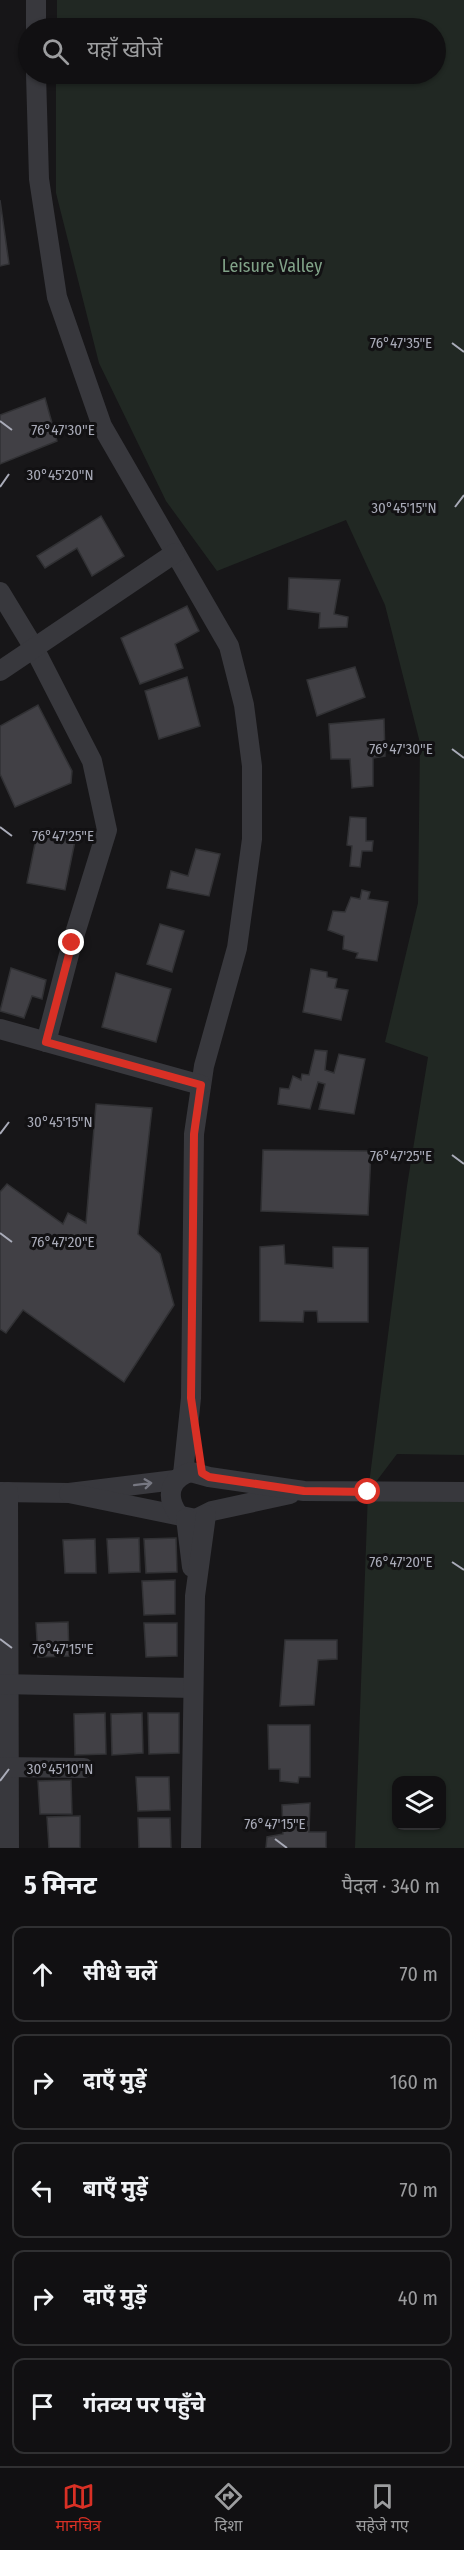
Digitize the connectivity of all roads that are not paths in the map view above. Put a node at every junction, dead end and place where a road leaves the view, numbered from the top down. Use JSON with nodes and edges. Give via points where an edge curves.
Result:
{"nodes":[{"id":1,"x":36,"y":0,"type":"edge"},
{"id":2,"x":36,"y":18,"type":"edge"},
{"id":3,"x":36,"y":84,"type":"edge"},
{"id":4,"x":175,"y":553,"type":"junction"},
{"id":5,"x":0,"y":592,"type":"edge"},
{"id":6,"x":34,"y":648,"type":"junction"},
{"id":7,"x":0,"y":671,"type":"edge"},
{"id":8,"x":0,"y":1029,"type":"edge"},
{"id":9,"x":46,"y":1042,"type":"junction"},
{"id":10,"x":201,"y":1085,"type":"junction"},
{"id":11,"x":192,"y":1476,"type":"junction"},
{"id":12,"x":304,"y":1491,"type":"junction"},
{"id":13,"x":4,"y":1492,"type":"edge"},
{"id":14,"x":464,"y":1492,"type":"edge"},
{"id":15,"x":69,"y":1493,"type":"junction"},
{"id":16,"x":196,"y":1515,"type":"junction"},
{"id":17,"x":4,"y":1589,"type":"edge"},
{"id":18,"x":5,"y":1684,"type":"edge"},
{"id":19,"x":193,"y":1688,"type":"junction"},
{"id":20,"x":5,"y":1767,"type":"edge"},
{"id":21,"x":84,"y":1768,"type":"dead end"},
{"id":22,"x":9,"y":1848,"type":"edge"},
{"id":23,"x":191,"y":1848,"type":"edge"}],
"edges":[{"from":1,"to":2,"type":"street"},
{"from":3,"to":4,"type":"street","via":[[39,179],[57,297],[102,426]]},
{"from":4,"to":6,"type":"street"},
{"from":4,"to":10,"type":"street","via":[[229,646],[244,705],[252,766],[252,839],[237,948]]},
{"from":5,"to":6,"type":"street"},
{"from":6,"to":7,"type":"street"},
{"from":6,"to":9,"type":"street","via":[[92,760],[107,830]]},
{"from":8,"to":9,"type":"street"},
{"from":9,"to":10,"type":"street"},
{"from":10,"to":11,"type":"street","via":[[194,1134]]},
{"from":11,"to":12,"type":"street"},
{"from":15,"to":11,"type":"street","one_way":true},
{"from":11,"to":16,"type":"street","via":[[217,1493]]},
{"from":11,"to":16,"type":"street","via":[[171,1488],[170,1498]]},
{"from":12,"to":14,"type":"street"},
{"from":12,"to":16,"type":"street"},
{"from":13,"to":15,"type":"street"},
{"from":13,"to":17,"type":"street"},
{"from":15,"to":16,"type":"street"},
{"from":16,"to":19,"type":"street"},
{"from":17,"to":18,"type":"street"},
{"from":18,"to":19,"type":"street"},
{"from":18,"to":20,"type":"street"},
{"from":19,"to":23,"type":"street"},
{"from":20,"to":21,"type":"street"},
{"from":20,"to":22,"type":"street"}]}
